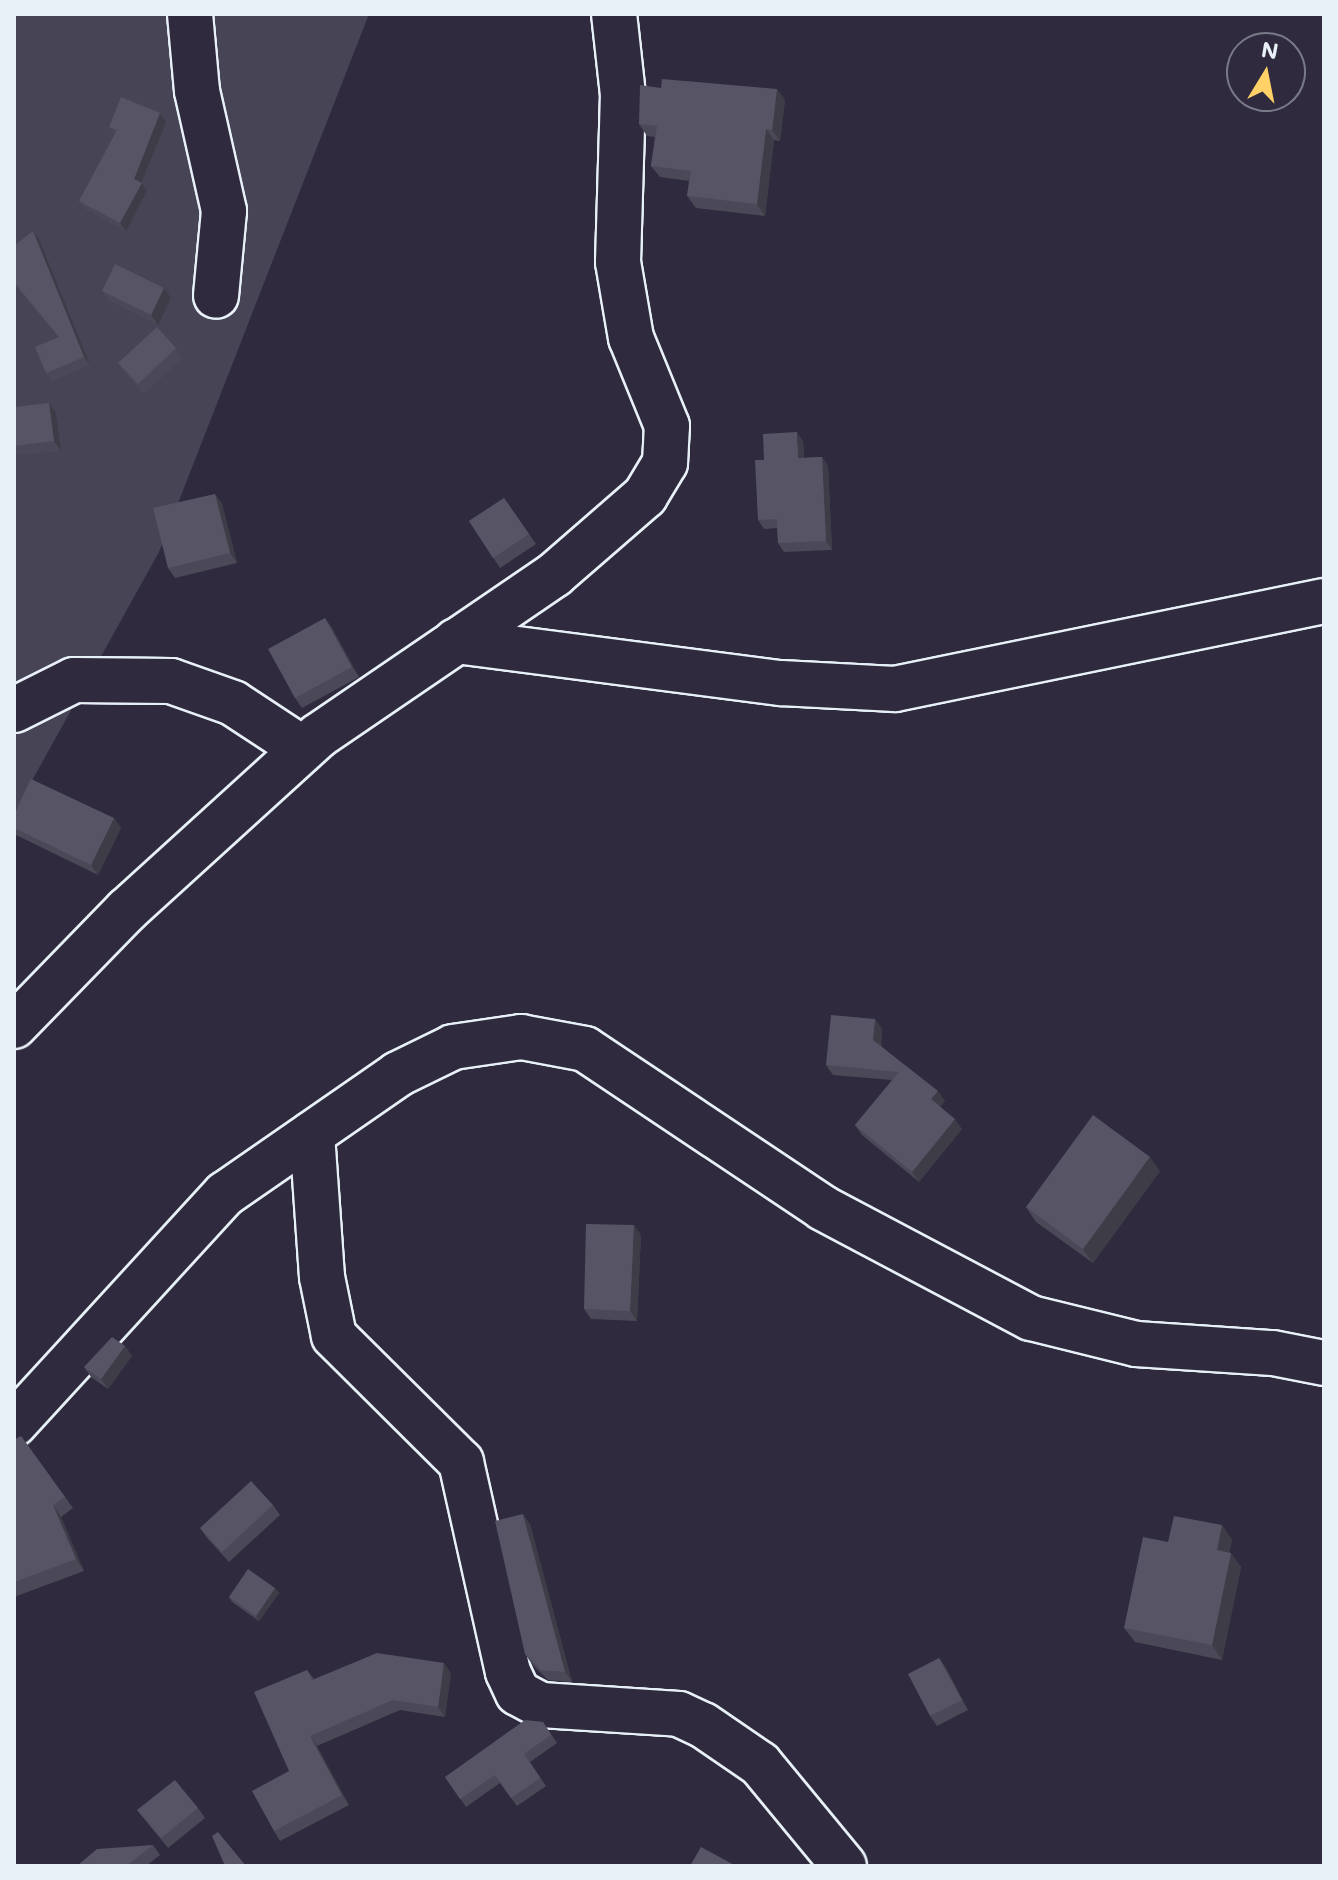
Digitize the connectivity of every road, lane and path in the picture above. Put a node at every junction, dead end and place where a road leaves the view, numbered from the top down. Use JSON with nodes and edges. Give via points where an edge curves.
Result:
{"nodes":[{"id":1,"x":190,"y":14,"type":"edge"},
{"id":2,"x":614,"y":14,"type":"edge"},
{"id":3,"x":216,"y":296,"type":"dead end"},
{"id":4,"x":1324,"y":601,"type":"edge"},
{"id":5,"x":456,"y":641,"type":"junction"},
{"id":6,"x":14,"y":710,"type":"edge"},
{"id":7,"x":303,"y":749,"type":"junction"},
{"id":8,"x":14,"y":1026,"type":"edge"},
{"id":9,"x":312,"y":1134,"type":"junction"},
{"id":10,"x":1324,"y":1363,"type":"edge"},
{"id":11,"x":14,"y":1424,"type":"edge"},
{"id":12,"x":844,"y":1866,"type":"edge"}],
"edges":[{"from":1,"to":3,"type":"street","via":[[197,91],[224,211]]},
{"from":2,"to":5,"type":"street","via":[[623,95],[618,262],[631,338],[667,426],[665,463],[645,496],[554,575]]},
{"from":4,"to":5,"type":"street","via":[[895,689],[781,683]]},
{"from":5,"to":7,"type":"street"},
{"from":6,"to":7,"type":"street","via":[[74,680],[171,681],[233,703]]},
{"from":7,"to":8,"type":"street","via":[[127,910]]},
{"from":9,"to":10,"type":"street","via":[[398,1074],[453,1047],[521,1037],[585,1049],[823,1208],[1031,1318],[1136,1344],[1273,1353]]},
{"from":9,"to":11,"type":"street","via":[[225,1194]]},
{"from":9,"to":12,"type":"street","via":[[322,1277],[334,1336],[461,1462],[508,1672],[518,1693],[541,1705],[679,1714],[703,1725],[760,1764]]}]}
